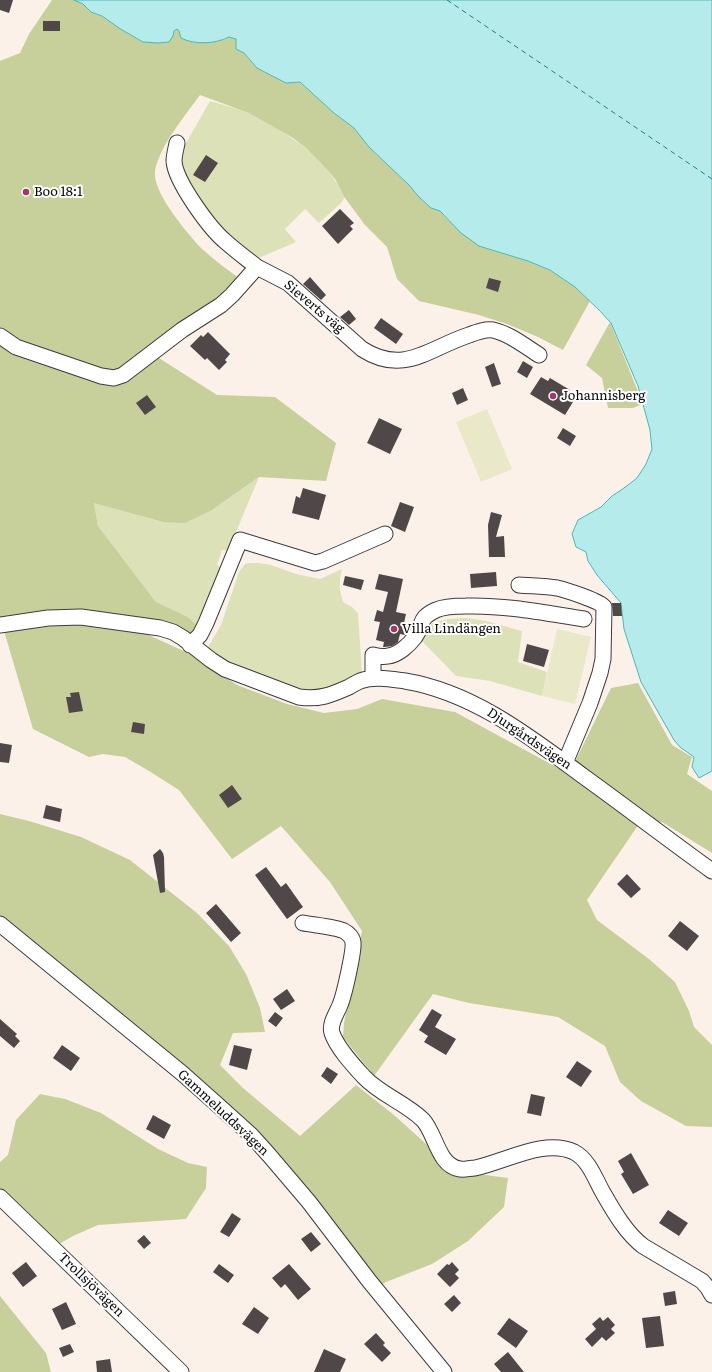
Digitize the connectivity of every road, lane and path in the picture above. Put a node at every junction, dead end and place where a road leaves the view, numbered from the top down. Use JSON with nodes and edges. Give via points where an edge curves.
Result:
{"nodes":[{"id":1,"x":177,"y":143,"type":"dead end"},
{"id":2,"x":257,"y":267,"type":"junction"},
{"id":3,"x":0,"y":336,"type":"edge"},
{"id":4,"x":539,"y":355,"type":"dead end"},
{"id":5,"x":385,"y":534,"type":"dead end"},
{"id":6,"x":519,"y":584,"type":"dead end"},
{"id":7,"x":584,"y":620,"type":"dead end"},
{"id":8,"x":0,"y":625,"type":"edge"},
{"id":9,"x":190,"y":645,"type":"junction"},
{"id":10,"x":373,"y":678,"type":"junction"},
{"id":11,"x":565,"y":763,"type":"junction"},
{"id":12,"x":712,"y":871,"type":"edge"},
{"id":13,"x":303,"y":923,"type":"dead end"},
{"id":14,"x":0,"y":924,"type":"edge"},
{"id":15,"x":0,"y":1197,"type":"edge"},
{"id":16,"x":711,"y":1289,"type":"edge"},
{"id":17,"x":181,"y":1372,"type":"edge"},
{"id":18,"x":444,"y":1372,"type":"edge"}],
"edges":[{"from":1,"to":2,"type":"street","name":"Sieverts väg","via":[[175,170],[185,191],[216,233]]},
{"from":2,"to":3,"type":"street","via":[[221,305],[182,330],[123,375],[114,378],[101,376],[16,347]]},
{"from":2,"to":4,"type":"street","name":"Sieverts väg","via":[[288,283],[362,349],[383,360],[409,360],[483,330],[502,333]]},
{"from":5,"to":9,"type":"street","via":[[315,563],[240,540],[206,623],[200,635]]},
{"from":6,"to":11,"type":"street","via":[[557,588],[603,604],[604,607],[603,659],[600,673]]},
{"from":7,"to":10,"type":"street","via":[[517,608],[454,606],[438,609],[424,617],[415,637],[395,654],[373,655]]},
{"from":8,"to":9,"type":"street","name":"Djurgårdsvägen","via":[[48,618],[81,617],[160,628],[173,632]]},
{"from":9,"to":10,"type":"street","name":"Djurgårdsvägen","via":[[225,669],[299,697],[311,699],[326,696]]},
{"from":10,"to":11,"type":"street","name":"Djurgårdsvägen","via":[[414,683],[478,707],[498,717]]},
{"from":11,"to":12,"type":"street","name":"Djurgårdsvägen"},
{"from":13,"to":16,"type":"street","via":[[344,931],[350,935],[353,942],[352,954],[341,1004],[331,1032],[366,1078],[423,1120],[448,1164],[459,1169],[470,1169],[543,1149],[562,1147],[575,1152],[582,1157],[636,1241]]},
{"from":14,"to":18,"type":"street","name":"Gammeluddsvägen","via":[[183,1074],[250,1135],[309,1202]]},
{"from":15,"to":17,"type":"street","name":"Trollsjövägen"}]}
